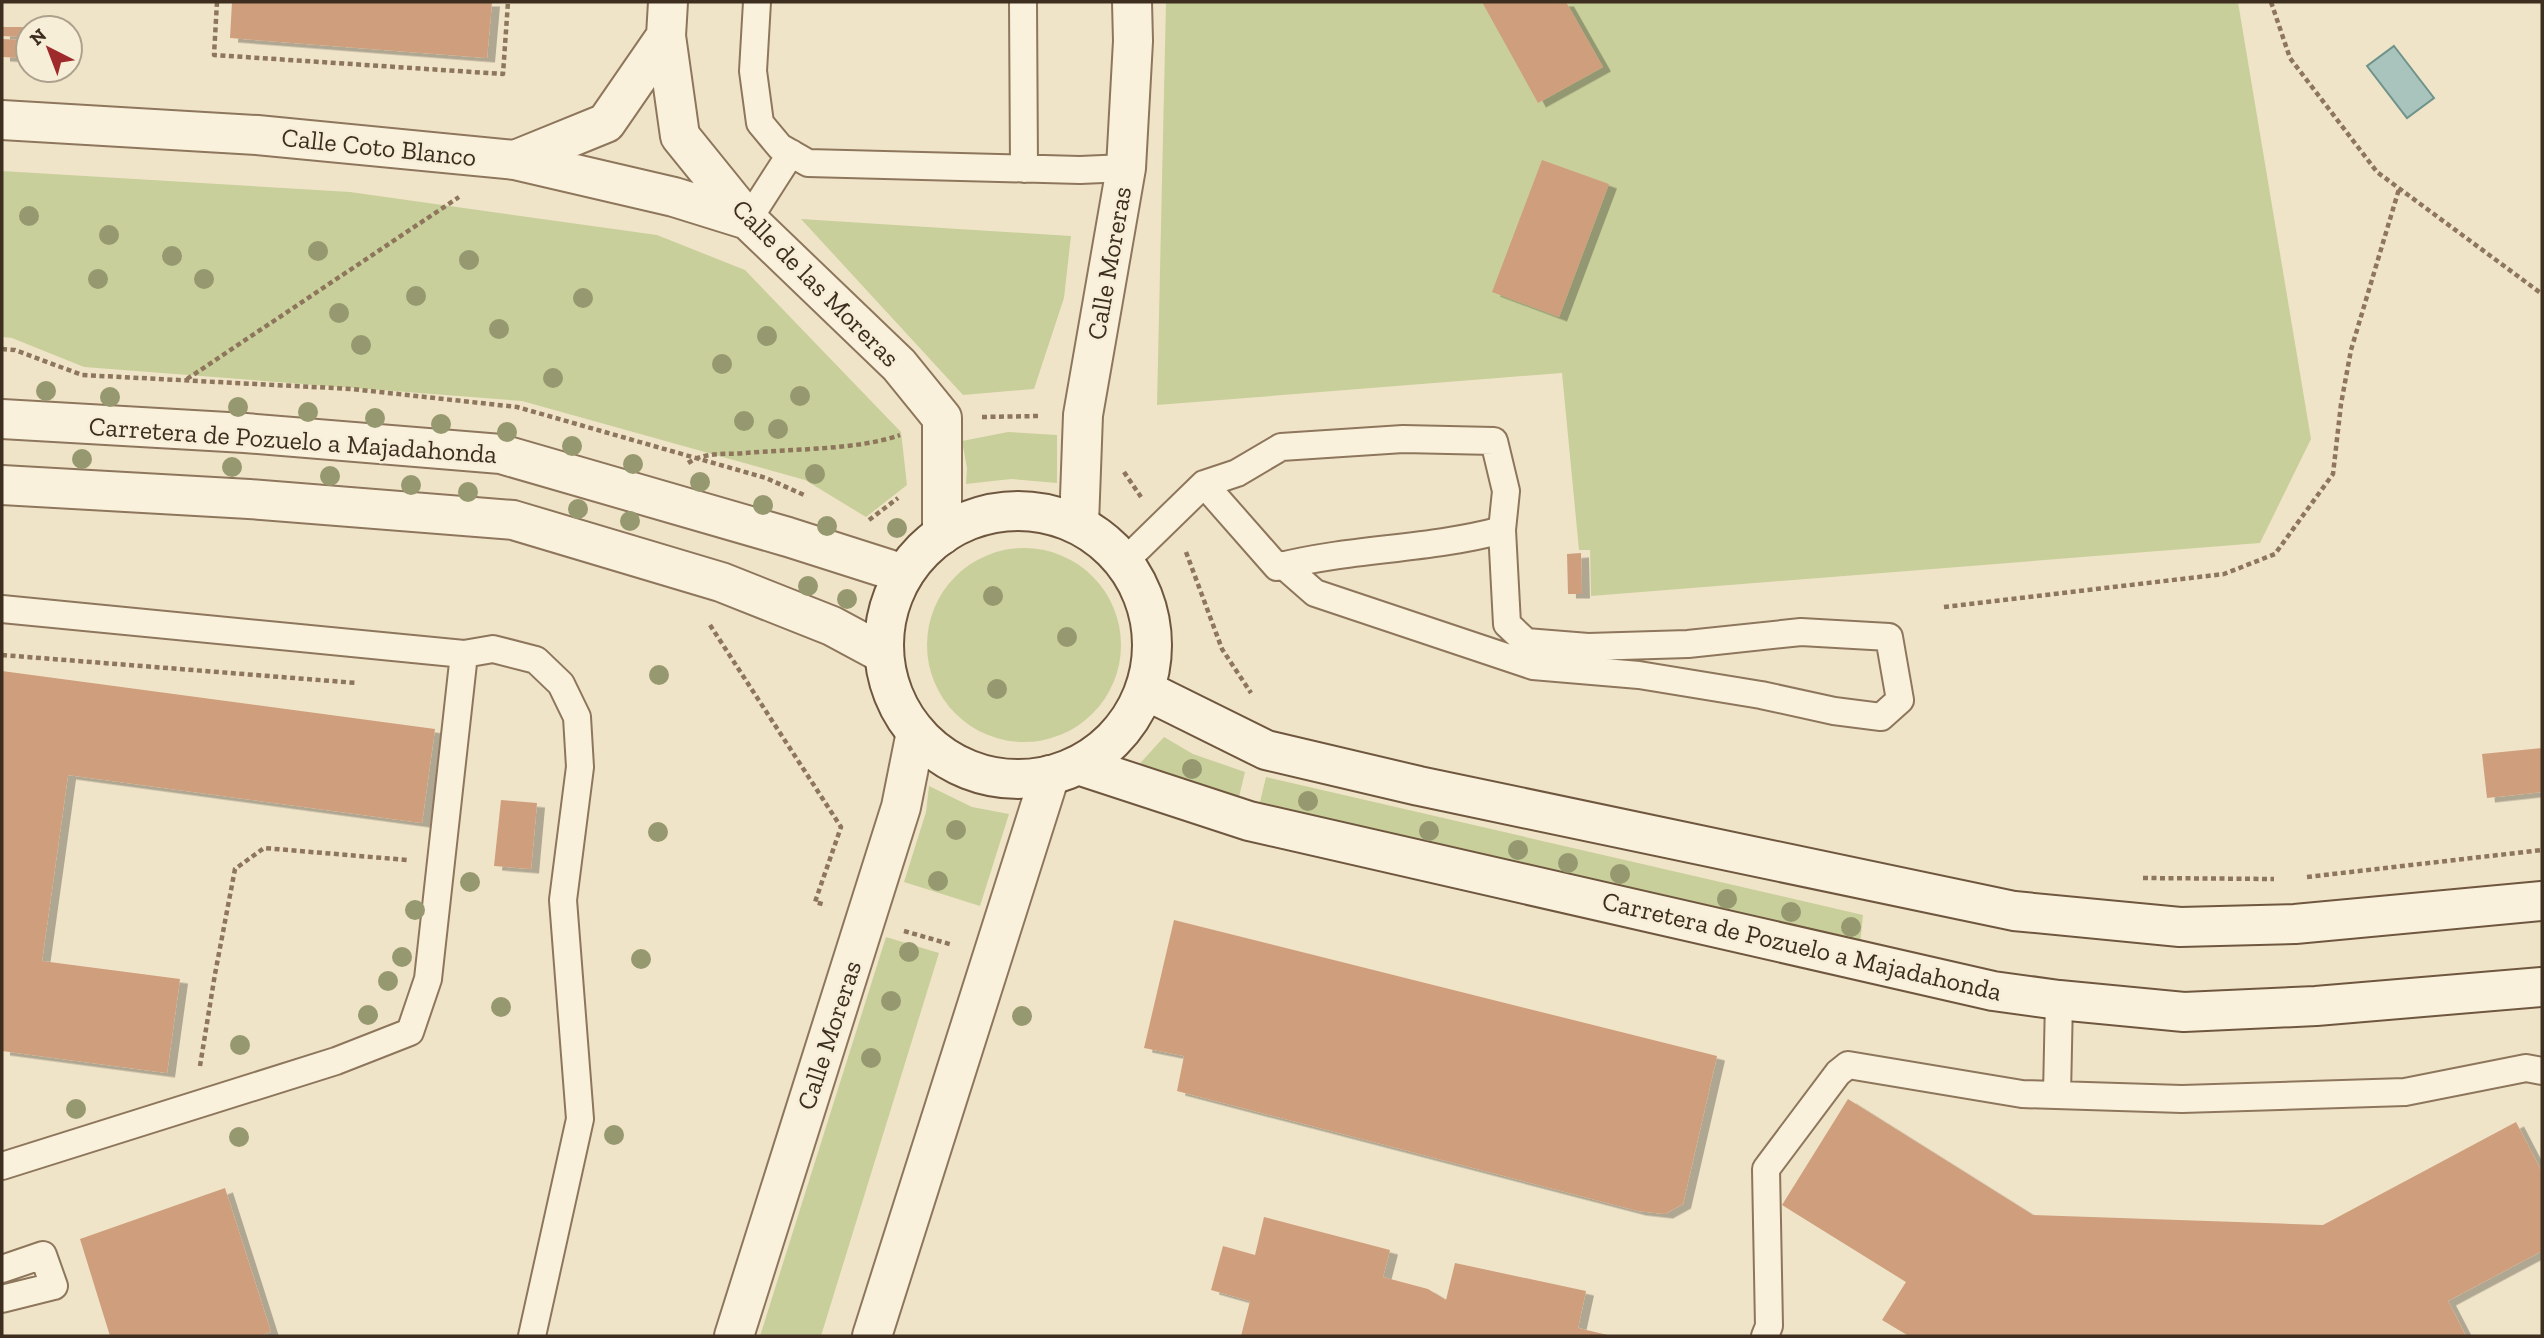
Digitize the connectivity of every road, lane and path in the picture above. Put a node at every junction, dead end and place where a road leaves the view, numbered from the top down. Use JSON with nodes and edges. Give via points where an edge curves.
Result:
{"nodes":[{"id":1,"x":217,"y":2,"type":"edge"},
{"id":2,"x":508,"y":2,"type":"edge"},
{"id":3,"x":757,"y":2,"type":"edge"},
{"id":4,"x":1023,"y":2,"type":"edge"},
{"id":5,"x":1132,"y":2,"type":"edge"},
{"id":6,"x":2271,"y":2,"type":"edge"},
{"id":7,"x":667,"y":19,"type":"edge"},
{"id":8,"x":2,"y":120,"type":"edge"},
{"id":9,"x":791,"y":153,"type":"junction"},
{"id":10,"x":515,"y":160,"type":"junction"},
{"id":11,"x":1126,"y":168,"type":"junction"},
{"id":12,"x":1024,"y":169,"type":"junction"},
{"id":13,"x":2399,"y":189,"type":"junction"},
{"id":14,"x":463,"y":195,"type":"dead end"},
{"id":15,"x":748,"y":220,"type":"junction"},
{"id":16,"x":2542,"y":294,"type":"edge"},
{"id":17,"x":2,"y":349,"type":"edge"},
{"id":18,"x":185,"y":380,"type":"junction"},
{"id":19,"x":1083,"y":415,"type":"junction"},
{"id":20,"x":942,"y":418,"type":"junction"},
{"id":21,"x":2,"y":419,"type":"edge"},
{"id":22,"x":904,"y":434,"type":"dead end"},
{"id":23,"x":697,"y":457,"type":"junction"},
{"id":24,"x":687,"y":464,"type":"dead end"},
{"id":25,"x":1120,"y":466,"type":"dead end"},
{"id":26,"x":1204,"y":484,"type":"junction"},
{"id":27,"x":2,"y":485,"type":"edge"},
{"id":28,"x":903,"y":494,"type":"dead end"},
{"id":29,"x":816,"y":500,"type":"dead end"},
{"id":30,"x":867,"y":522,"type":"dead end"},
{"id":31,"x":1079,"y":524,"type":"junction"},
{"id":32,"x":1162,"y":524,"type":"junction"},
{"id":33,"x":1502,"y":530,"type":"junction"},
{"id":34,"x":942,"y":535,"type":"junction"},
{"id":35,"x":1124,"y":562,"type":"junction"},
{"id":36,"x":1283,"y":565,"type":"junction"},
{"id":37,"x":904,"y":574,"type":"junction"},
{"id":38,"x":1944,"y":607,"type":"dead end"},
{"id":39,"x":2,"y":610,"type":"edge"},
{"id":40,"x":2,"y":654,"type":"edge"},
{"id":41,"x":464,"y":654,"type":"junction"},
{"id":42,"x":884,"y":654,"type":"junction"},
{"id":43,"x":362,"y":684,"type":"dead end"},
{"id":44,"x":1145,"y":690,"type":"junction"},
{"id":45,"x":1256,"y":699,"type":"dead end"},
{"id":46,"x":916,"y":732,"type":"junction"},
{"id":47,"x":1064,"y":770,"type":"junction"},
{"id":48,"x":2542,"y":850,"type":"edge"},
{"id":49,"x":415,"y":860,"type":"dead end"},
{"id":50,"x":2302,"y":877,"type":"dead end"},
{"id":51,"x":2136,"y":878,"type":"dead end"},
{"id":52,"x":2275,"y":879,"type":"dead end"},
{"id":53,"x":2542,"y":901,"type":"edge"},
{"id":54,"x":2542,"y":987,"type":"edge"},
{"id":55,"x":2059,"y":1000,"type":"junction"},
{"id":56,"x":2542,"y":1070,"type":"edge"},
{"id":57,"x":199,"y":1075,"type":"dead end"},
{"id":58,"x":2057,"y":1095,"type":"junction"},
{"id":59,"x":2,"y":1166,"type":"edge"},
{"id":60,"x":2,"y":1269,"type":"edge"},
{"id":61,"x":2,"y":1299,"type":"edge"},
{"id":62,"x":532,"y":1336,"type":"edge"},
{"id":63,"x":734,"y":1336,"type":"edge"},
{"id":64,"x":872,"y":1336,"type":"edge"},
{"id":65,"x":1766,"y":1336,"type":"edge"}],
"edges":[{"from":1,"to":2,"type":"path","via":[[214,55],[503,74]]},
{"from":3,"to":9,"type":"lane","via":[[754,71],[760,123]]},
{"from":4,"to":12,"type":"lane"},
{"from":5,"to":11,"type":"street","name":"Calle Moreras"},
{"from":6,"to":13,"type":"path","via":[[2290,58],[2377,172]]},
{"from":7,"to":10,"type":"street","via":[[606,123]]},
{"from":7,"to":15,"type":"street","name":"Calle de las Moreras","via":[[680,136]]},
{"from":8,"to":10,"type":"street","name":"Calle Coto Blanco","via":[[257,135]]},
{"from":9,"to":12,"type":"lane","via":[[808,163]]},
{"from":9,"to":15,"type":"lane"},
{"from":10,"to":15,"type":"street","name":"Calle Coto Blanco","via":[[674,197]]},
{"from":11,"to":12,"type":"lane"},
{"from":11,"to":19,"type":"street","name":"Calle Moreras"},
{"from":13,"to":16,"type":"path"},
{"from":13,"to":38,"type":"path","via":[[2351,350],[2333,474],[2275,554],[2224,574]]},
{"from":14,"to":18,"type":"path"},
{"from":15,"to":20,"type":"street","name":"Calle de las Moreras","via":[[899,365]]},
{"from":17,"to":18,"type":"path","via":[[82,375]]},
{"from":18,"to":23,"type":"path","via":[[352,389],[517,407]]},
{"from":19,"to":20,"type":"path"},
{"from":19,"to":31,"type":"street","name":"Calle Moreras"},
{"from":20,"to":34,"type":"street"},
{"from":21,"to":37,"type":"street","name":"Carretera de Pozuelo a Majadahonda","via":[[501,454]]},
{"from":22,"to":23,"type":"path","via":[[849,445]]},
{"from":23,"to":24,"type":"path"},
{"from":23,"to":29,"type":"path","via":[[766,478]]},
{"from":25,"to":32,"type":"path"},
{"from":26,"to":32,"type":"lane"},
{"from":26,"to":33,"type":"lane","via":[[1237,473],[1281,447],[1403,439],[1494,441],[1506,491]]},
{"from":26,"to":36,"type":"lane","via":[[1277,567]]},
{"from":27,"to":42,"type":"street","via":[[513,520],[721,582],[832,626]]},
{"from":28,"to":30,"type":"path"},
{"from":31,"to":34,"type":"street","via":[[1045,513],[1009,511],[974,518]]},
{"from":31,"to":35,"type":"street"},
{"from":32,"to":35,"type":"lane"},
{"from":32,"to":45,"type":"path","via":[[1186,551],[1222,649]]},
{"from":33,"to":36,"type":"lane","via":[[1463,541]]},
{"from":33,"to":36,"type":"lane","via":[[1507,624],[1525,642],[1588,647],[1675,644],[1801,632],[1889,637],[1900,701],[1881,716],[1639,675],[1533,666],[1315,593]]},
{"from":34,"to":37,"type":"street"},
{"from":35,"to":44,"type":"street","via":[[1141,590],[1151,623],[1152,656]]},
{"from":37,"to":42,"type":"street","via":[[885,626]]},
{"from":39,"to":41,"type":"lane"},
{"from":40,"to":43,"type":"path"},
{"from":41,"to":59,"type":"lane","via":[[428,979],[410,1032],[336,1061]]},
{"from":41,"to":62,"type":"lane","via":[[493,649],[536,660],[561,684],[577,717],[579,767],[563,900],[580,1119]]},
{"from":42,"to":46,"type":"street","via":[[900,709]]},
{"from":44,"to":47,"type":"street","via":[[1129,721],[1106,746]]},
{"from":44,"to":53,"type":"street","via":[[1266,750],[2014,911],[2180,927],[2295,924]]},
{"from":46,"to":47,"type":"street","via":[[944,757],[977,773],[1014,779]]},
{"from":46,"to":63,"type":"street","name":"Calle Moreras","via":[[901,807]]},
{"from":47,"to":55,"type":"street","name":"Carretera de Pozuelo a Majadahonda","via":[[1250,821],[1993,991]]},
{"from":47,"to":64,"type":"street"},
{"from":48,"to":50,"type":"path"},
{"from":49,"to":57,"type":"path","via":[[264,848],[235,869]]},
{"from":51,"to":52,"type":"path"},
{"from":54,"to":55,"type":"street","name":"Carretera de Pozuelo a Majadahonda","via":[[2184,1012]]},
{"from":55,"to":58,"type":"lane"},
{"from":56,"to":58,"type":"lane","via":[[2526,1068],[2405,1092],[2182,1099]]},
{"from":58,"to":65,"type":"lane","via":[[2022,1094],[1855,1065],[1838,1073],[1766,1169]]},
{"from":60,"to":61,"type":"lane","via":[[43,1255],[54,1286]]}]}
